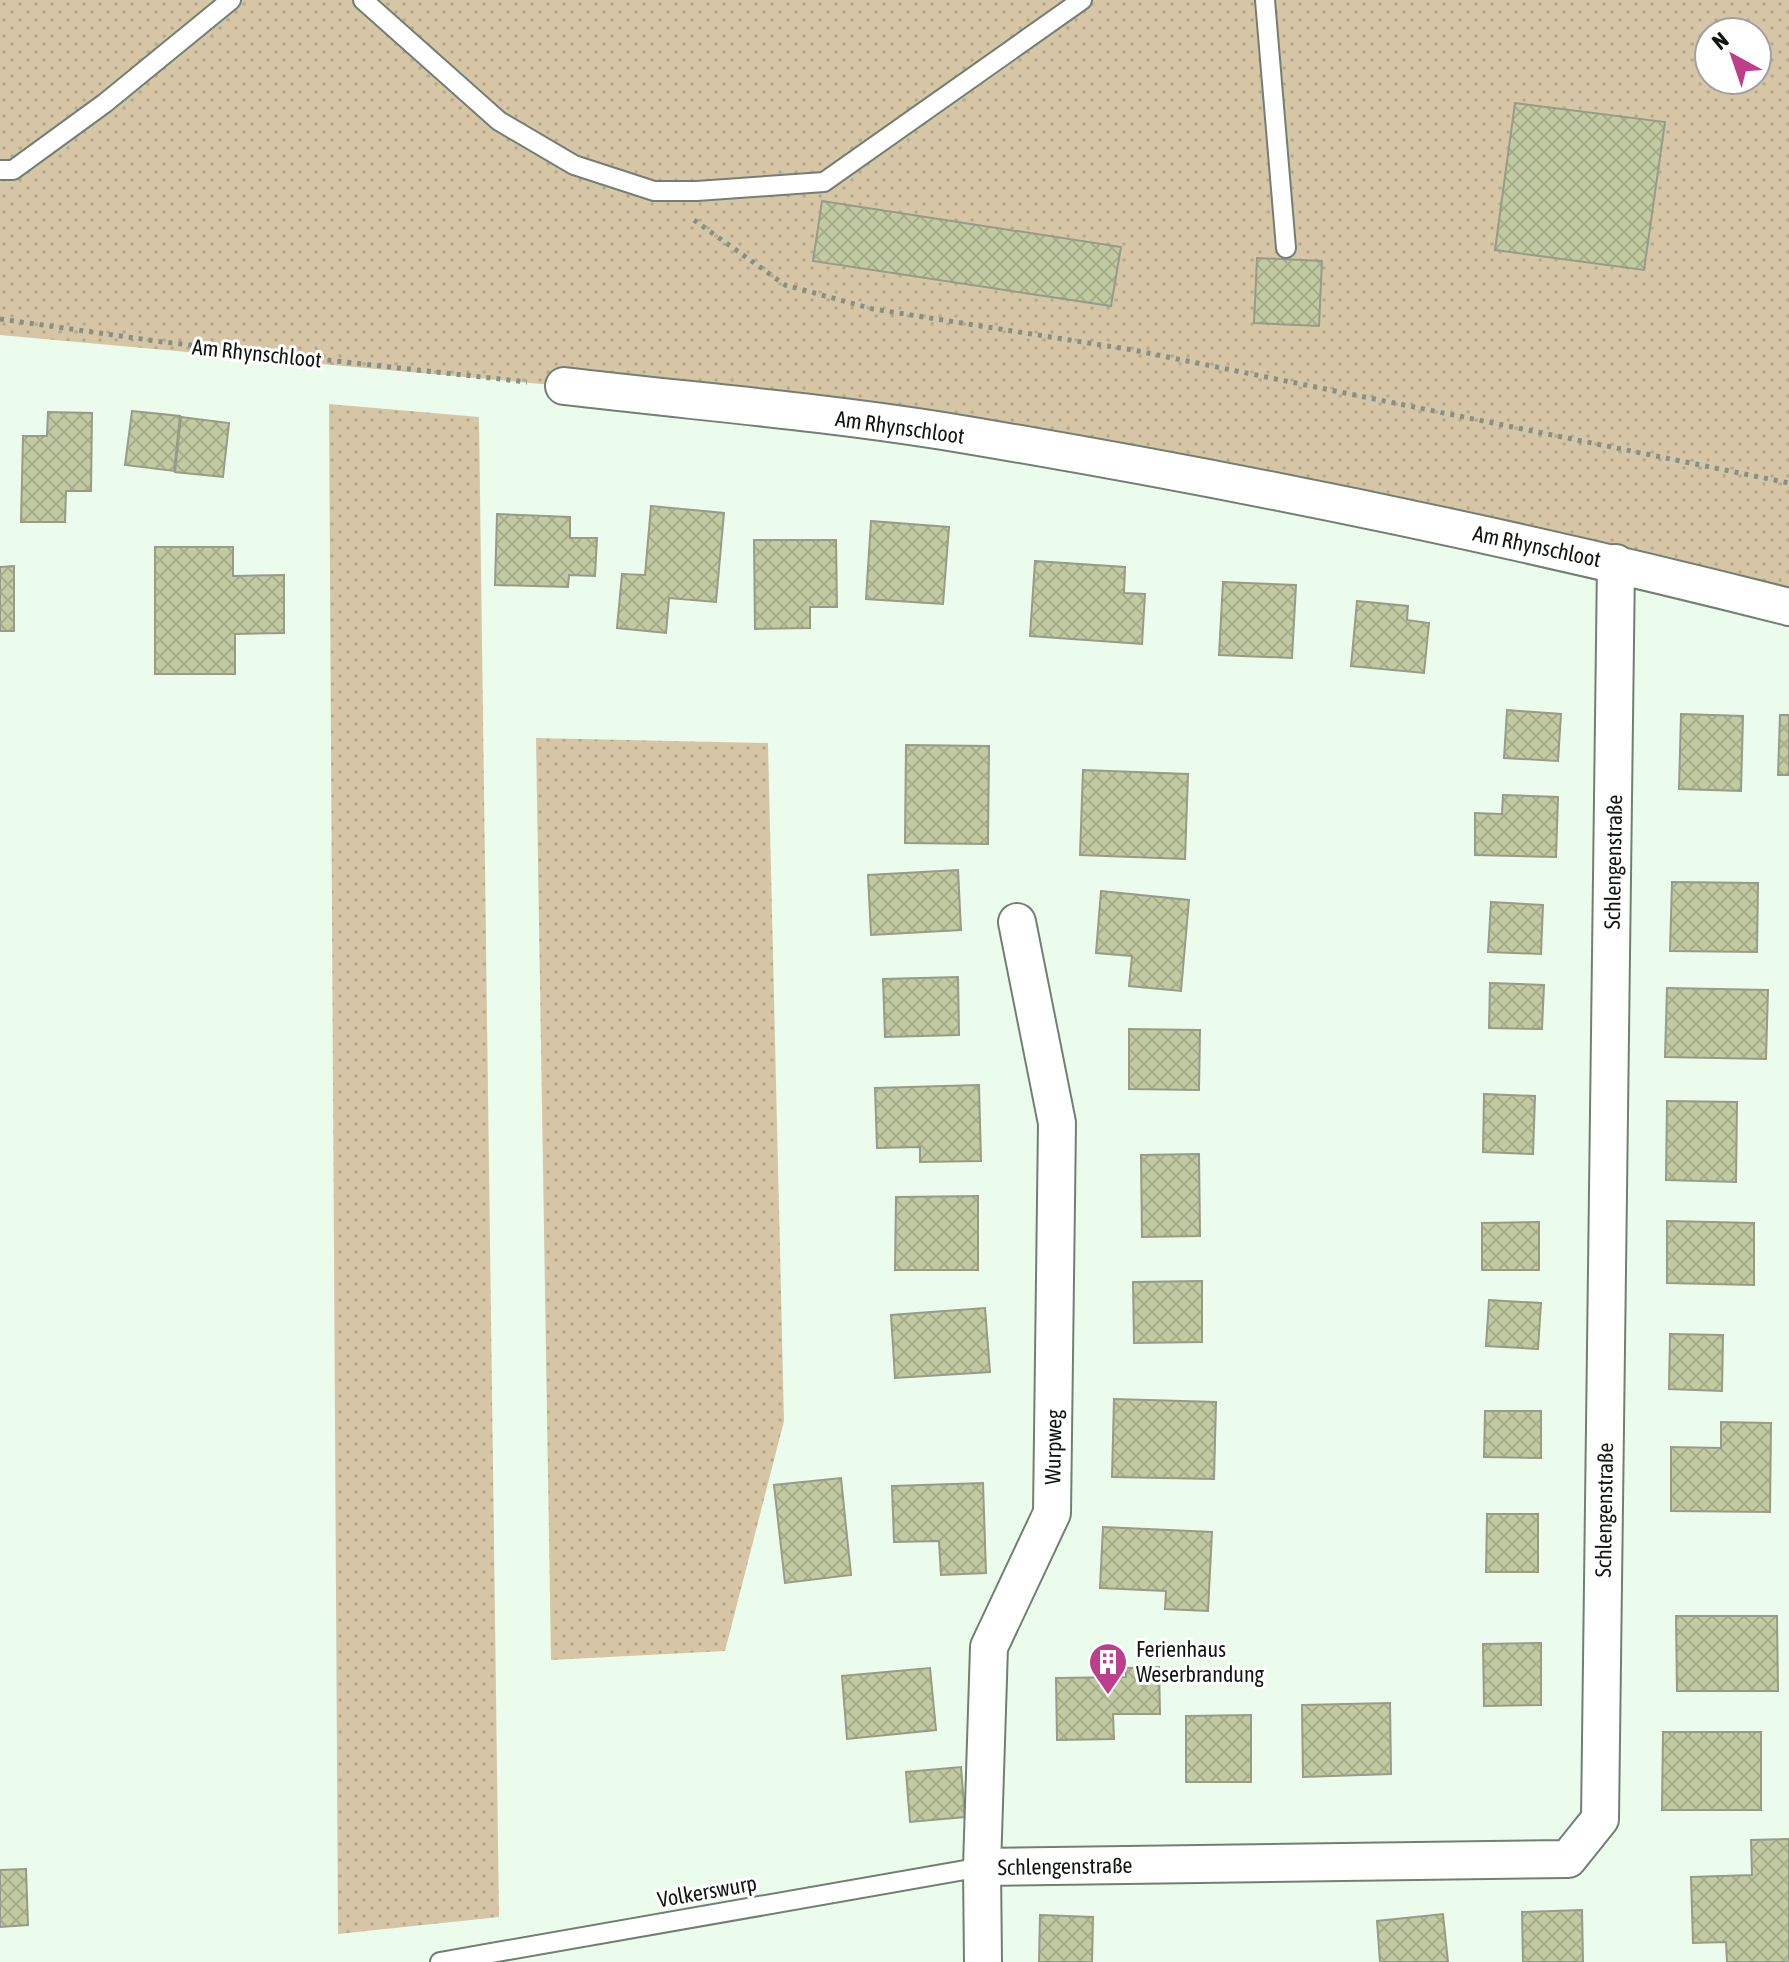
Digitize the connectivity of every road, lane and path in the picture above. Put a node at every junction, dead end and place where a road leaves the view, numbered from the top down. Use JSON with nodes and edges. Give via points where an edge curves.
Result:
{"nodes":[{"id":1,"x":231,"y":0,"type":"edge"},
{"id":2,"x":363,"y":0,"type":"edge"},
{"id":3,"x":1082,"y":0,"type":"edge"},
{"id":4,"x":1265,"y":0,"type":"edge"},
{"id":5,"x":0,"y":170,"type":"edge"},
{"id":6,"x":654,"y":191,"type":"junction"},
{"id":7,"x":1286,"y":248,"type":"dead end"},
{"id":8,"x":0,"y":319,"type":"edge"},
{"id":9,"x":564,"y":386,"type":"joint"},
{"id":10,"x":1789,"y":483,"type":"edge"},
{"id":11,"x":1616,"y":563,"type":"junction"},
{"id":12,"x":1789,"y":607,"type":"edge"},
{"id":13,"x":1017,"y":922,"type":"dead end"},
{"id":14,"x":982,"y":1867,"type":"junction"},
{"id":15,"x":440,"y":1962,"type":"edge"},
{"id":16,"x":983,"y":1962,"type":"edge"}],
"edges":[{"from":1,"to":5,"type":"lane","via":[[105,103],[13,170]]},
{"from":2,"to":6,"type":"lane","via":[[499,121],[574,165]]},
{"from":3,"to":6,"type":"lane","via":[[824,182]]},
{"from":4,"to":7,"type":"lane"},
{"from":6,"to":10,"type":"path","via":[[785,285],[873,309],[1133,350]]},
{"from":8,"to":9,"type":"path","name":"Am Rhynschloot"},
{"from":9,"to":11,"type":"street","name":"Am Rhynschloot","via":[[941,431],[1313,499]]},
{"from":11,"to":12,"type":"street","name":"Am Rhynschloot"},
{"from":11,"to":14,"type":"street","name":"Schlengenstraße","via":[[1600,1819],[1568,1859]]},
{"from":13,"to":14,"type":"street","name":"Wurpweg","via":[[1057,1123],[1052,1513],[989,1647]]},
{"from":14,"to":15,"type":"lane","name":"Volkerswurp"},
{"from":14,"to":16,"type":"street","name":"Wurpweg"}]}
